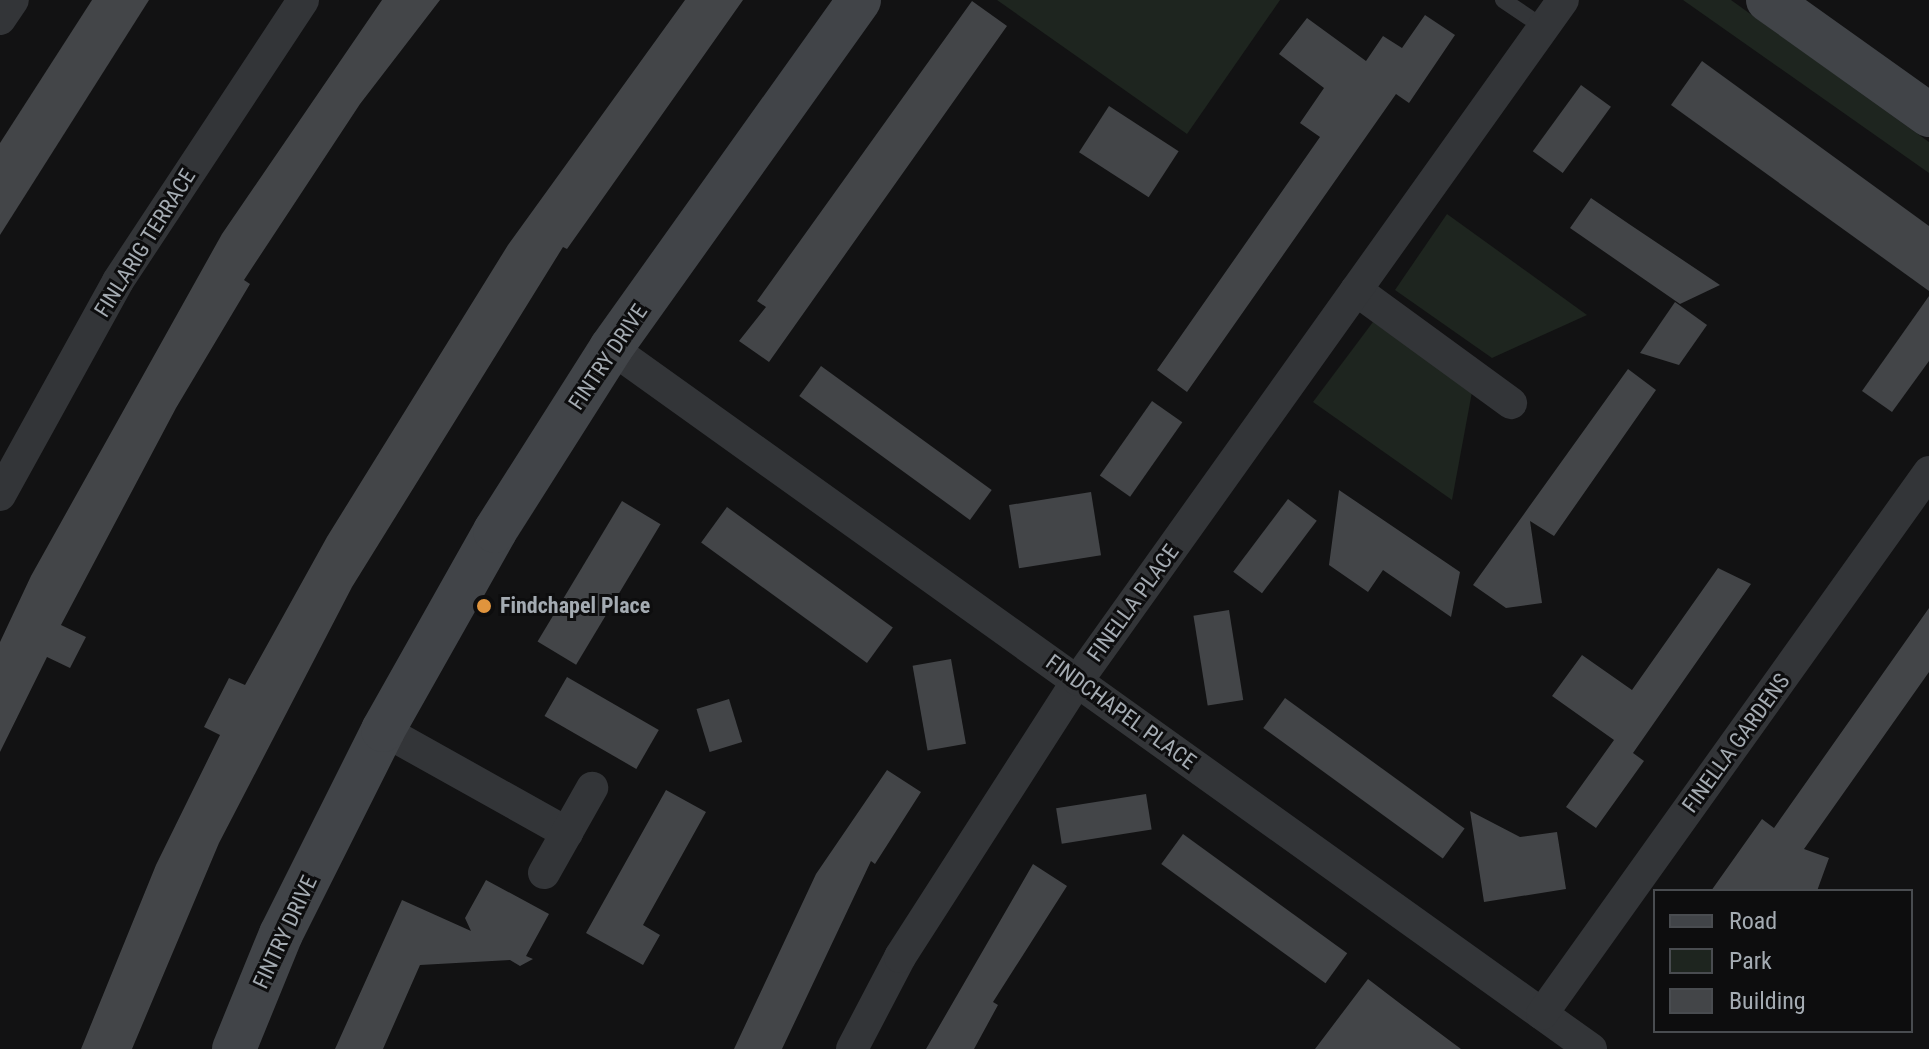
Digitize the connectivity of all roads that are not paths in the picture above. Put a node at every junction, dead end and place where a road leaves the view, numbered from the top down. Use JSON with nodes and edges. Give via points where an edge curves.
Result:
{"nodes":[{"id":1,"x":13,"y":0,"type":"edge"},
{"id":2,"x":303,"y":0,"type":"edge"},
{"id":3,"x":859,"y":0,"type":"edge"},
{"id":4,"x":1503,"y":0,"type":"edge"},
{"id":5,"x":1563,"y":0,"type":"edge"},
{"id":6,"x":1768,"y":0,"type":"edge"},
{"id":7,"x":0,"y":19,"type":"edge"},
{"id":8,"x":1543,"y":27,"type":"junction"},
{"id":9,"x":1929,"y":115,"type":"edge"},
{"id":10,"x":1356,"y":290,"type":"junction"},
{"id":11,"x":611,"y":348,"type":"junction"},
{"id":12,"x":1511,"y":403,"type":"dead end"},
{"id":13,"x":1929,"y":472,"type":"edge"},
{"id":14,"x":0,"y":495,"type":"edge"},
{"id":15,"x":1078,"y":680,"type":"junction"},
{"id":16,"x":383,"y":730,"type":"junction"},
{"id":17,"x":592,"y":788,"type":"dead end"},
{"id":18,"x":567,"y":833,"type":"junction"},
{"id":19,"x":544,"y":873,"type":"dead end"},
{"id":20,"x":1542,"y":1014,"type":"junction"},
{"id":21,"x":234,"y":1049,"type":"edge"},
{"id":22,"x":852,"y":1049,"type":"edge"},
{"id":23,"x":1591,"y":1049,"type":"edge"}],
"edges":[{"from":1,"to":7,"type":"street"},
{"from":2,"to":14,"type":"street","name":"FINLARIG TERRACE","via":[[118,281]]},
{"from":3,"to":11,"type":"street","name":"FINTRY DRIVE"},
{"from":4,"to":8,"type":"lane"},
{"from":5,"to":8,"type":"street","name":"FINELLA PLACE"},
{"from":6,"to":9,"type":"street"},
{"from":8,"to":10,"type":"street","name":"FINELLA PLACE"},
{"from":10,"to":12,"type":"street"},
{"from":10,"to":15,"type":"street","name":"FINELLA PLACE"},
{"from":11,"to":15,"type":"street","name":"FINDCHAPEL PLACE"},
{"from":11,"to":16,"type":"street","name":"FINTRY DRIVE","via":[[495,531]]},
{"from":13,"to":20,"type":"street","name":"FINELLA GARDENS"},
{"from":15,"to":20,"type":"street","name":"FINDCHAPEL PLACE"},
{"from":15,"to":22,"type":"street","name":"FINELLA PLACE","via":[[908,944]]},
{"from":16,"to":18,"type":"street"},
{"from":16,"to":21,"type":"street","name":"FINTRY DRIVE","via":[[281,934]]},
{"from":17,"to":18,"type":"street"},
{"from":18,"to":19,"type":"street"},
{"from":20,"to":23,"type":"street","name":"FINDCHAPEL PLACE"}]}
